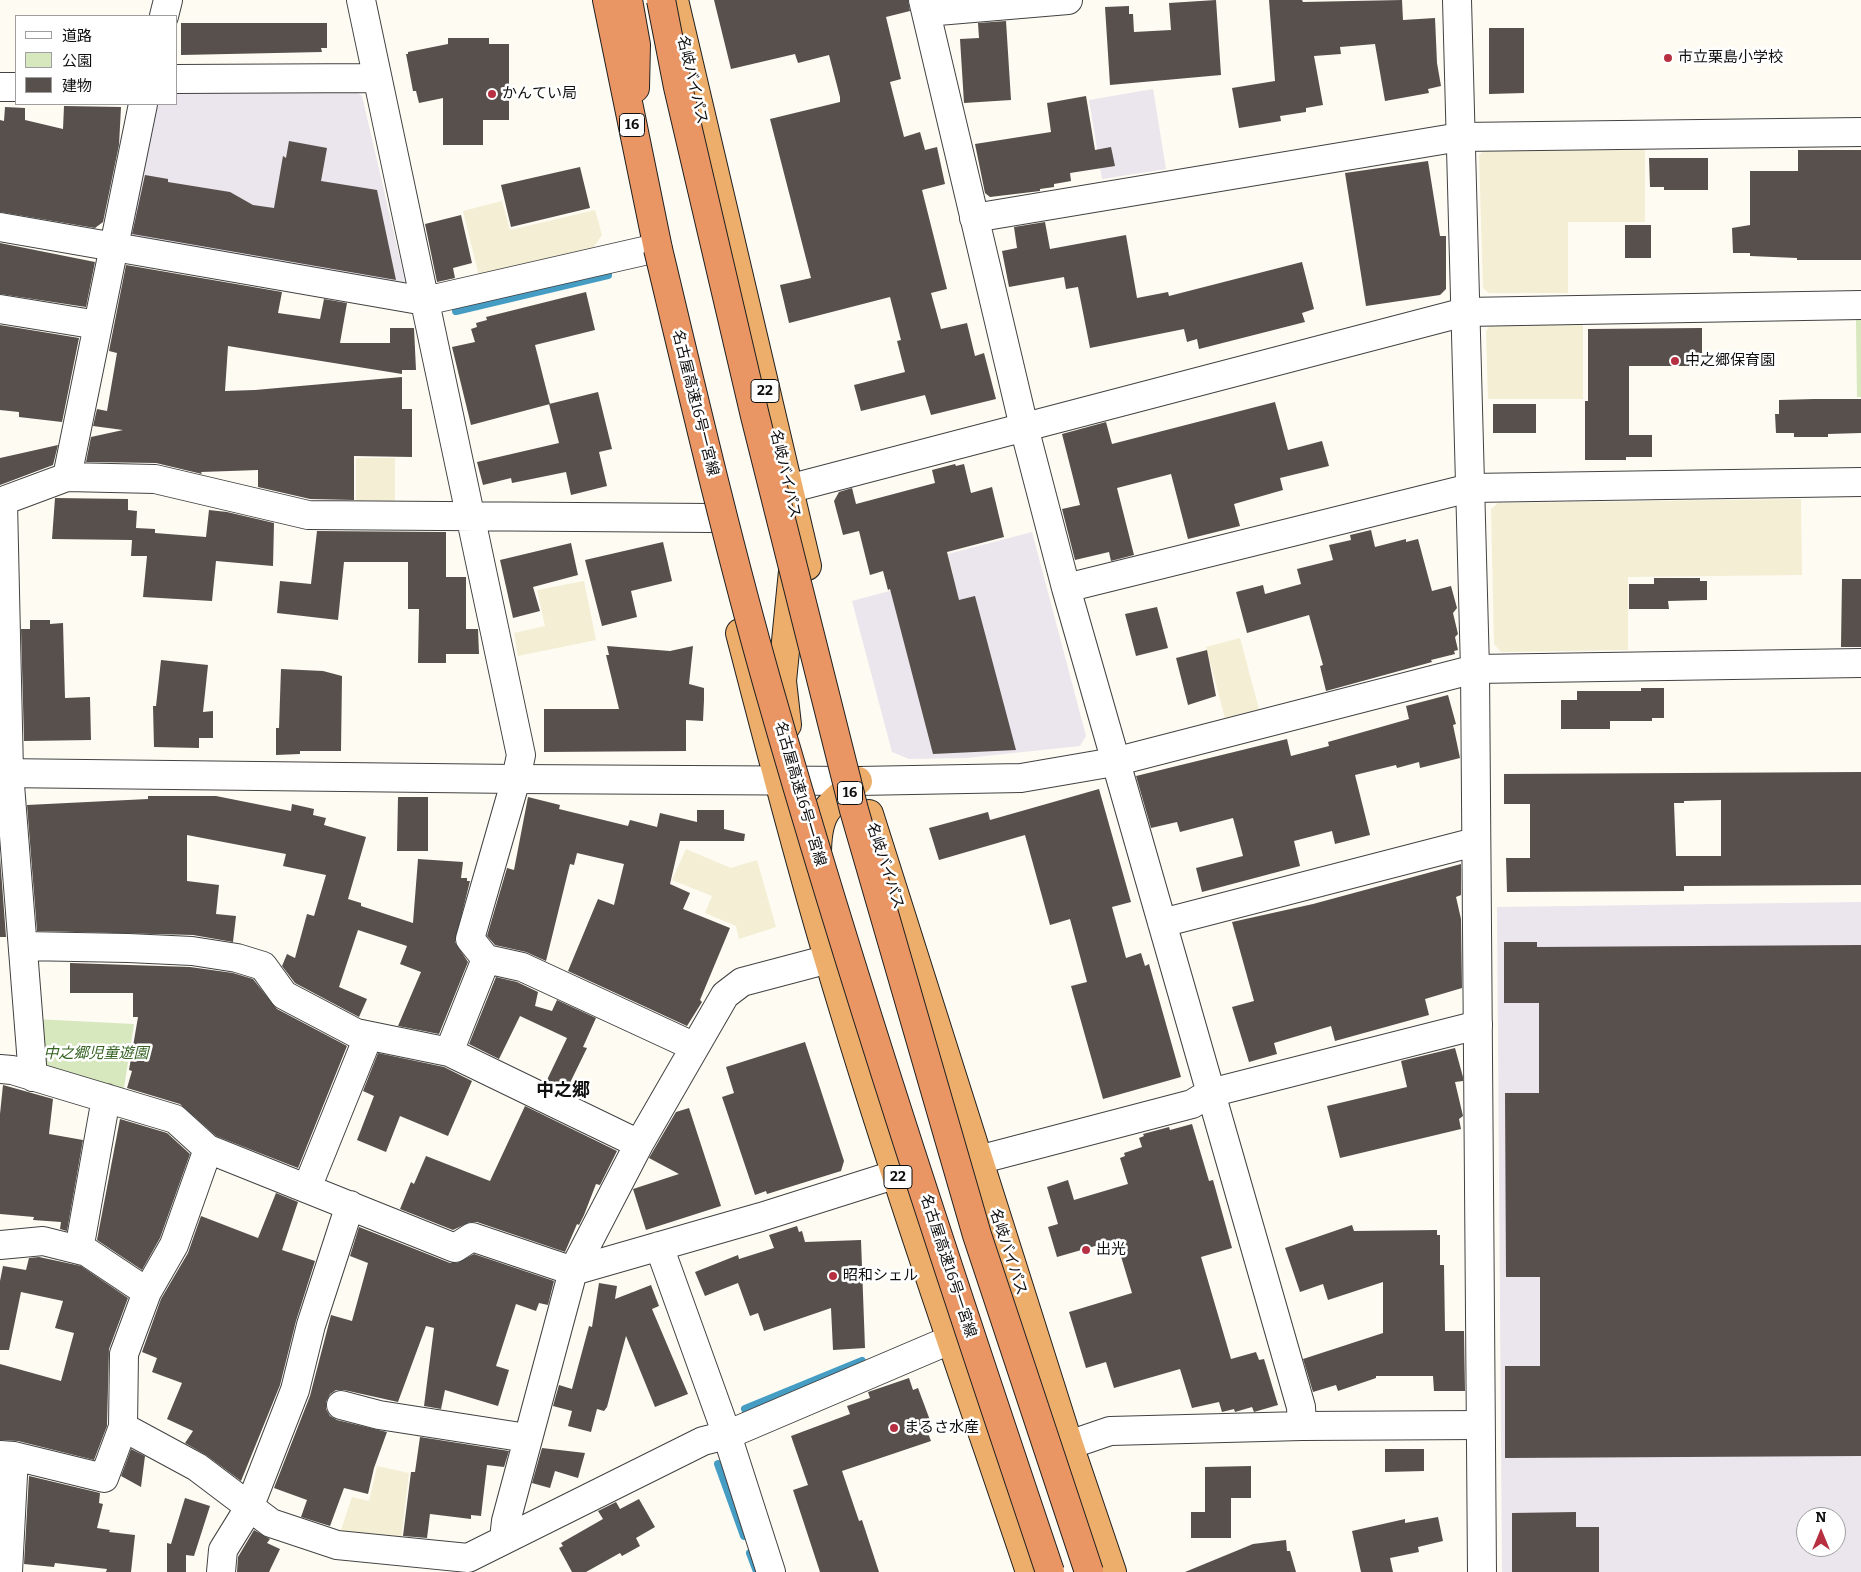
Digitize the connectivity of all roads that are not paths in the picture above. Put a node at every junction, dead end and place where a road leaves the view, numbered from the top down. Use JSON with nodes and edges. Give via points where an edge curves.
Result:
{"nodes":[{"id":1,"x":168,"y":0,"type":"edge"},
{"id":2,"x":361,"y":0,"type":"edge"},
{"id":3,"x":597,"y":0,"type":"edge"},
{"id":4,"x":606,"y":0,"type":"edge"},
{"id":5,"x":628,"y":0,"type":"edge"},
{"id":6,"x":661,"y":0,"type":"edge"},
{"id":7,"x":674,"y":0,"type":"edge"},
{"id":8,"x":1068,"y":0,"type":"edge"},
{"id":9,"x":1457,"y":0,"type":"edge"},
{"id":10,"x":925,"y":6,"type":"edge"},
{"id":11,"x":164,"y":15,"type":"edge"},
{"id":12,"x":377,"y":78,"type":"junction"},
{"id":13,"x":178,"y":79,"type":"edge"},
{"id":14,"x":0,"y":87,"type":"edge"},
{"id":15,"x":15,"y":87,"type":"edge"},
{"id":16,"x":143,"y":105,"type":"edge"},
{"id":17,"x":1861,"y":132,"type":"edge"},
{"id":18,"x":634,"y":137,"type":"junction"},
{"id":19,"x":1460,"y":137,"type":"junction"},
{"id":20,"x":974,"y":218,"type":"junction"},
{"id":21,"x":0,"y":227,"type":"edge"},
{"id":22,"x":114,"y":247,"type":"junction"},
{"id":23,"x":648,"y":250,"type":"junction"},
{"id":24,"x":425,"y":301,"type":"junction"},
{"id":25,"x":1861,"y":305,"type":"edge"},
{"id":26,"x":0,"y":309,"type":"edge"},
{"id":27,"x":1465,"y":312,"type":"junction"},
{"id":28,"x":98,"y":325,"type":"junction"},
{"id":29,"x":1024,"y":427,"type":"junction"},
{"id":30,"x":67,"y":477,"type":"junction"},
{"id":31,"x":1861,"y":482,"type":"edge"},
{"id":32,"x":1470,"y":488,"type":"junction"},
{"id":33,"x":788,"y":489,"type":"junction"},
{"id":34,"x":1,"y":502,"type":"edge"},
{"id":35,"x":470,"y":518,"type":"junction"},
{"id":36,"x":710,"y":518,"type":"junction"},
{"id":37,"x":1066,"y":588,"type":"junction"},
{"id":38,"x":1861,"y":663,"type":"edge"},
{"id":39,"x":1475,"y":669,"type":"junction"},
{"id":40,"x":1114,"y":762,"type":"junction"},
{"id":41,"x":5,"y":773,"type":"edge"},
{"id":42,"x":777,"y":778,"type":"junction"},
{"id":43,"x":516,"y":779,"type":"junction"},
{"id":44,"x":858,"y":780,"type":"junction"},
{"id":45,"x":1475,"y":842,"type":"junction"},
{"id":46,"x":815,"y":913,"type":"junction"},
{"id":47,"x":1162,"y":923,"type":"junction"},
{"id":48,"x":24,"y":946,"type":"junction"},
{"id":49,"x":486,"y":959,"type":"junction"},
{"id":50,"x":828,"y":959,"type":"junction"},
{"id":51,"x":1478,"y":1025,"type":"junction"},
{"id":52,"x":368,"y":1037,"type":"junction"},
{"id":53,"x":695,"y":1047,"type":"junction"},
{"id":54,"x":449,"y":1052,"type":"junction"},
{"id":55,"x":0,"y":1069,"type":"edge"},
{"id":56,"x":33,"y":1077,"type":"junction"},
{"id":57,"x":1210,"y":1093,"type":"junction"},
{"id":58,"x":106,"y":1098,"type":"junction"},
{"id":59,"x":639,"y":1144,"type":"junction"},
{"id":60,"x":208,"y":1149,"type":"junction"},
{"id":61,"x":978,"y":1160,"type":"junction"},
{"id":62,"x":897,"y":1174,"type":"junction"},
{"id":63,"x":307,"y":1188,"type":"junction"},
{"id":64,"x":350,"y":1204,"type":"junction"},
{"id":65,"x":0,"y":1244,"type":"edge"},
{"id":66,"x":659,"y":1246,"type":"junction"},
{"id":67,"x":79,"y":1250,"type":"junction"},
{"id":68,"x":573,"y":1271,"type":"junction"},
{"id":69,"x":147,"y":1292,"type":"junction"},
{"id":70,"x":952,"y":1340,"type":"junction"},
{"id":71,"x":341,"y":1405,"type":"dead end"},
{"id":72,"x":1480,"y":1425,"type":"junction"},
{"id":73,"x":1302,"y":1426,"type":"junction"},
{"id":74,"x":123,"y":1427,"type":"junction"},
{"id":75,"x":727,"y":1435,"type":"junction"},
{"id":76,"x":527,"y":1438,"type":"junction"},
{"id":77,"x":1069,"y":1445,"type":"junction"},
{"id":78,"x":7,"y":1455,"type":"edge"},
{"id":79,"x":249,"y":1508,"type":"junction"},
{"id":80,"x":504,"y":1539,"type":"junction"},
{"id":81,"x":391,"y":1562,"type":"edge"},
{"id":82,"x":8,"y":1572,"type":"edge"},
{"id":83,"x":221,"y":1572,"type":"edge"},
{"id":84,"x":771,"y":1572,"type":"edge"},
{"id":85,"x":1030,"y":1572,"type":"edge"},
{"id":86,"x":1050,"y":1572,"type":"edge"},
{"id":87,"x":1089,"y":1572,"type":"edge"},
{"id":88,"x":1112,"y":1572,"type":"edge"},
{"id":89,"x":1482,"y":1572,"type":"edge"}],
"edges":[{"from":1,"to":11,"type":"street"},
{"from":2,"to":12,"type":"street"},
{"from":3,"to":23,"type":"highway","number":"22"},
{"from":4,"to":18,"type":"highway","name":"名古屋高速16号一宮線","number":"16"},
{"from":5,"to":18,"type":"highway","via":[[636,45]]},
{"from":6,"to":87,"type":"highway","number":"16","bridge":true,"via":[[678,87],[755,416],[854,810],[977,1235]]},
{"from":7,"to":33,"type":"highway","name":"名岐バイパス","number":"22"},
{"from":8,"to":10,"type":"street"},
{"from":9,"to":19,"type":"street"},
{"from":10,"to":20,"type":"street"},
{"from":12,"to":13,"type":"street"},
{"from":12,"to":24,"type":"street"},
{"from":14,"to":15,"type":"street"},
{"from":16,"to":22,"type":"street"},
{"from":17,"to":19,"type":"street"},
{"from":18,"to":86,"type":"highway","name":"名古屋高速16号一宮線","number":"16","bridge":true,"via":[[700,426],[773,703],[840,931],[947,1266]]},
{"from":19,"to":20,"type":"street"},
{"from":19,"to":27,"type":"street"},
{"from":20,"to":29,"type":"street"},
{"from":21,"to":22,"type":"street"},
{"from":22,"to":24,"type":"street"},
{"from":22,"to":28,"type":"street"},
{"from":23,"to":24,"type":"street"},
{"from":23,"to":36,"type":"highway","number":"22"},
{"from":24,"to":35,"type":"street"},
{"from":25,"to":27,"type":"street"},
{"from":26,"to":28,"type":"street"},
{"from":27,"to":29,"type":"street"},
{"from":27,"to":32,"type":"street"},
{"from":28,"to":30,"type":"street"},
{"from":29,"to":33,"type":"street"},
{"from":29,"to":37,"type":"street"},
{"from":30,"to":34,"type":"street"},
{"from":30,"to":35,"type":"street","via":[[155,479],[308,515]]},
{"from":31,"to":32,"type":"street"},
{"from":32,"to":37,"type":"street"},
{"from":32,"to":39,"type":"street"},
{"from":33,"to":42,"type":"highway","via":[[794,553],[782,681],[790,746]]},
{"from":33,"to":44,"type":"highway","name":"名岐バイパス","number":"22"},
{"from":34,"to":41,"type":"street"},
{"from":35,"to":36,"type":"street"},
{"from":35,"to":43,"type":"street","via":[[521,755]]},
{"from":36,"to":42,"type":"highway","number":"22"},
{"from":37,"to":40,"type":"street"},
{"from":38,"to":39,"type":"street"},
{"from":39,"to":40,"type":"street"},
{"from":39,"to":45,"type":"street"},
{"from":40,"to":44,"type":"street","via":[[1020,778]]},
{"from":40,"to":47,"type":"street"},
{"from":41,"to":43,"type":"street"},
{"from":41,"to":48,"type":"street"},
{"from":42,"to":43,"type":"street"},
{"from":42,"to":44,"type":"street"},
{"from":42,"to":46,"type":"highway","number":"22"},
{"from":43,"to":49,"type":"street","via":[[470,939]]},
{"from":44,"to":46,"type":"highway","via":[[822,815],[817,835]]},
{"from":44,"to":61,"type":"highway","name":"名岐バイパス","number":"22"},
{"from":45,"to":47,"type":"street"},
{"from":45,"to":51,"type":"street"},
{"from":46,"to":50,"type":"highway","number":"22"},
{"from":47,"to":57,"type":"street"},
{"from":48,"to":52,"type":"street","via":[[192,951],[237,958],[263,966],[284,995]]},
{"from":48,"to":56,"type":"street"},
{"from":49,"to":53,"type":"street","via":[[522,967]]},
{"from":49,"to":54,"type":"street"},
{"from":50,"to":53,"type":"street","via":[[733,987]]},
{"from":50,"to":62,"type":"highway","number":"22"},
{"from":51,"to":57,"type":"street"},
{"from":51,"to":72,"type":"street"},
{"from":52,"to":54,"type":"street"},
{"from":52,"to":63,"type":"street"},
{"from":53,"to":59,"type":"street"},
{"from":54,"to":59,"type":"street"},
{"from":55,"to":56,"type":"street"},
{"from":56,"to":58,"type":"street"},
{"from":57,"to":61,"type":"street","via":[[1192,1104]]},
{"from":57,"to":73,"type":"street","via":[[1301,1406]]},
{"from":58,"to":60,"type":"street","via":[[175,1119]]},
{"from":58,"to":67,"type":"street"},
{"from":59,"to":68,"type":"street"},
{"from":60,"to":63,"type":"street"},
{"from":60,"to":69,"type":"street","via":[[174,1245]]},
{"from":61,"to":77,"type":"highway","name":"名岐バイパス","number":"22"},
{"from":62,"to":66,"type":"street"},
{"from":62,"to":70,"type":"highway","number":"22"},
{"from":63,"to":64,"type":"street"},
{"from":64,"to":68,"type":"street","via":[[455,1248],[472,1237]]},
{"from":64,"to":79,"type":"street","via":[[294,1390]]},
{"from":65,"to":67,"type":"street","via":[[42,1241]]},
{"from":66,"to":68,"type":"street"},
{"from":66,"to":75,"type":"street"},
{"from":67,"to":69,"type":"street","via":[[87,1252]]},
{"from":68,"to":76,"type":"street"},
{"from":69,"to":74,"type":"street","via":[[124,1354]]},
{"from":70,"to":75,"type":"street"},
{"from":70,"to":85,"type":"highway","number":"22"},
{"from":71,"to":76,"type":"street"},
{"from":72,"to":73,"type":"street"},
{"from":72,"to":89,"type":"street"},
{"from":73,"to":77,"type":"street","via":[[1110,1431]]},
{"from":74,"to":78,"type":"street","via":[[104,1478]]},
{"from":74,"to":79,"type":"street","via":[[197,1467]]},
{"from":75,"to":80,"type":"street","via":[[703,1442]]},
{"from":75,"to":84,"type":"street"},
{"from":76,"to":80,"type":"street"},
{"from":77,"to":88,"type":"highway","name":"名岐バイパス","number":"22"},
{"from":78,"to":82,"type":"street"},
{"from":79,"to":81,"type":"street","via":[[272,1523]]},
{"from":79,"to":83,"type":"street","via":[[223,1550]]},
{"from":80,"to":81,"type":"street","via":[[468,1558]]}]}
